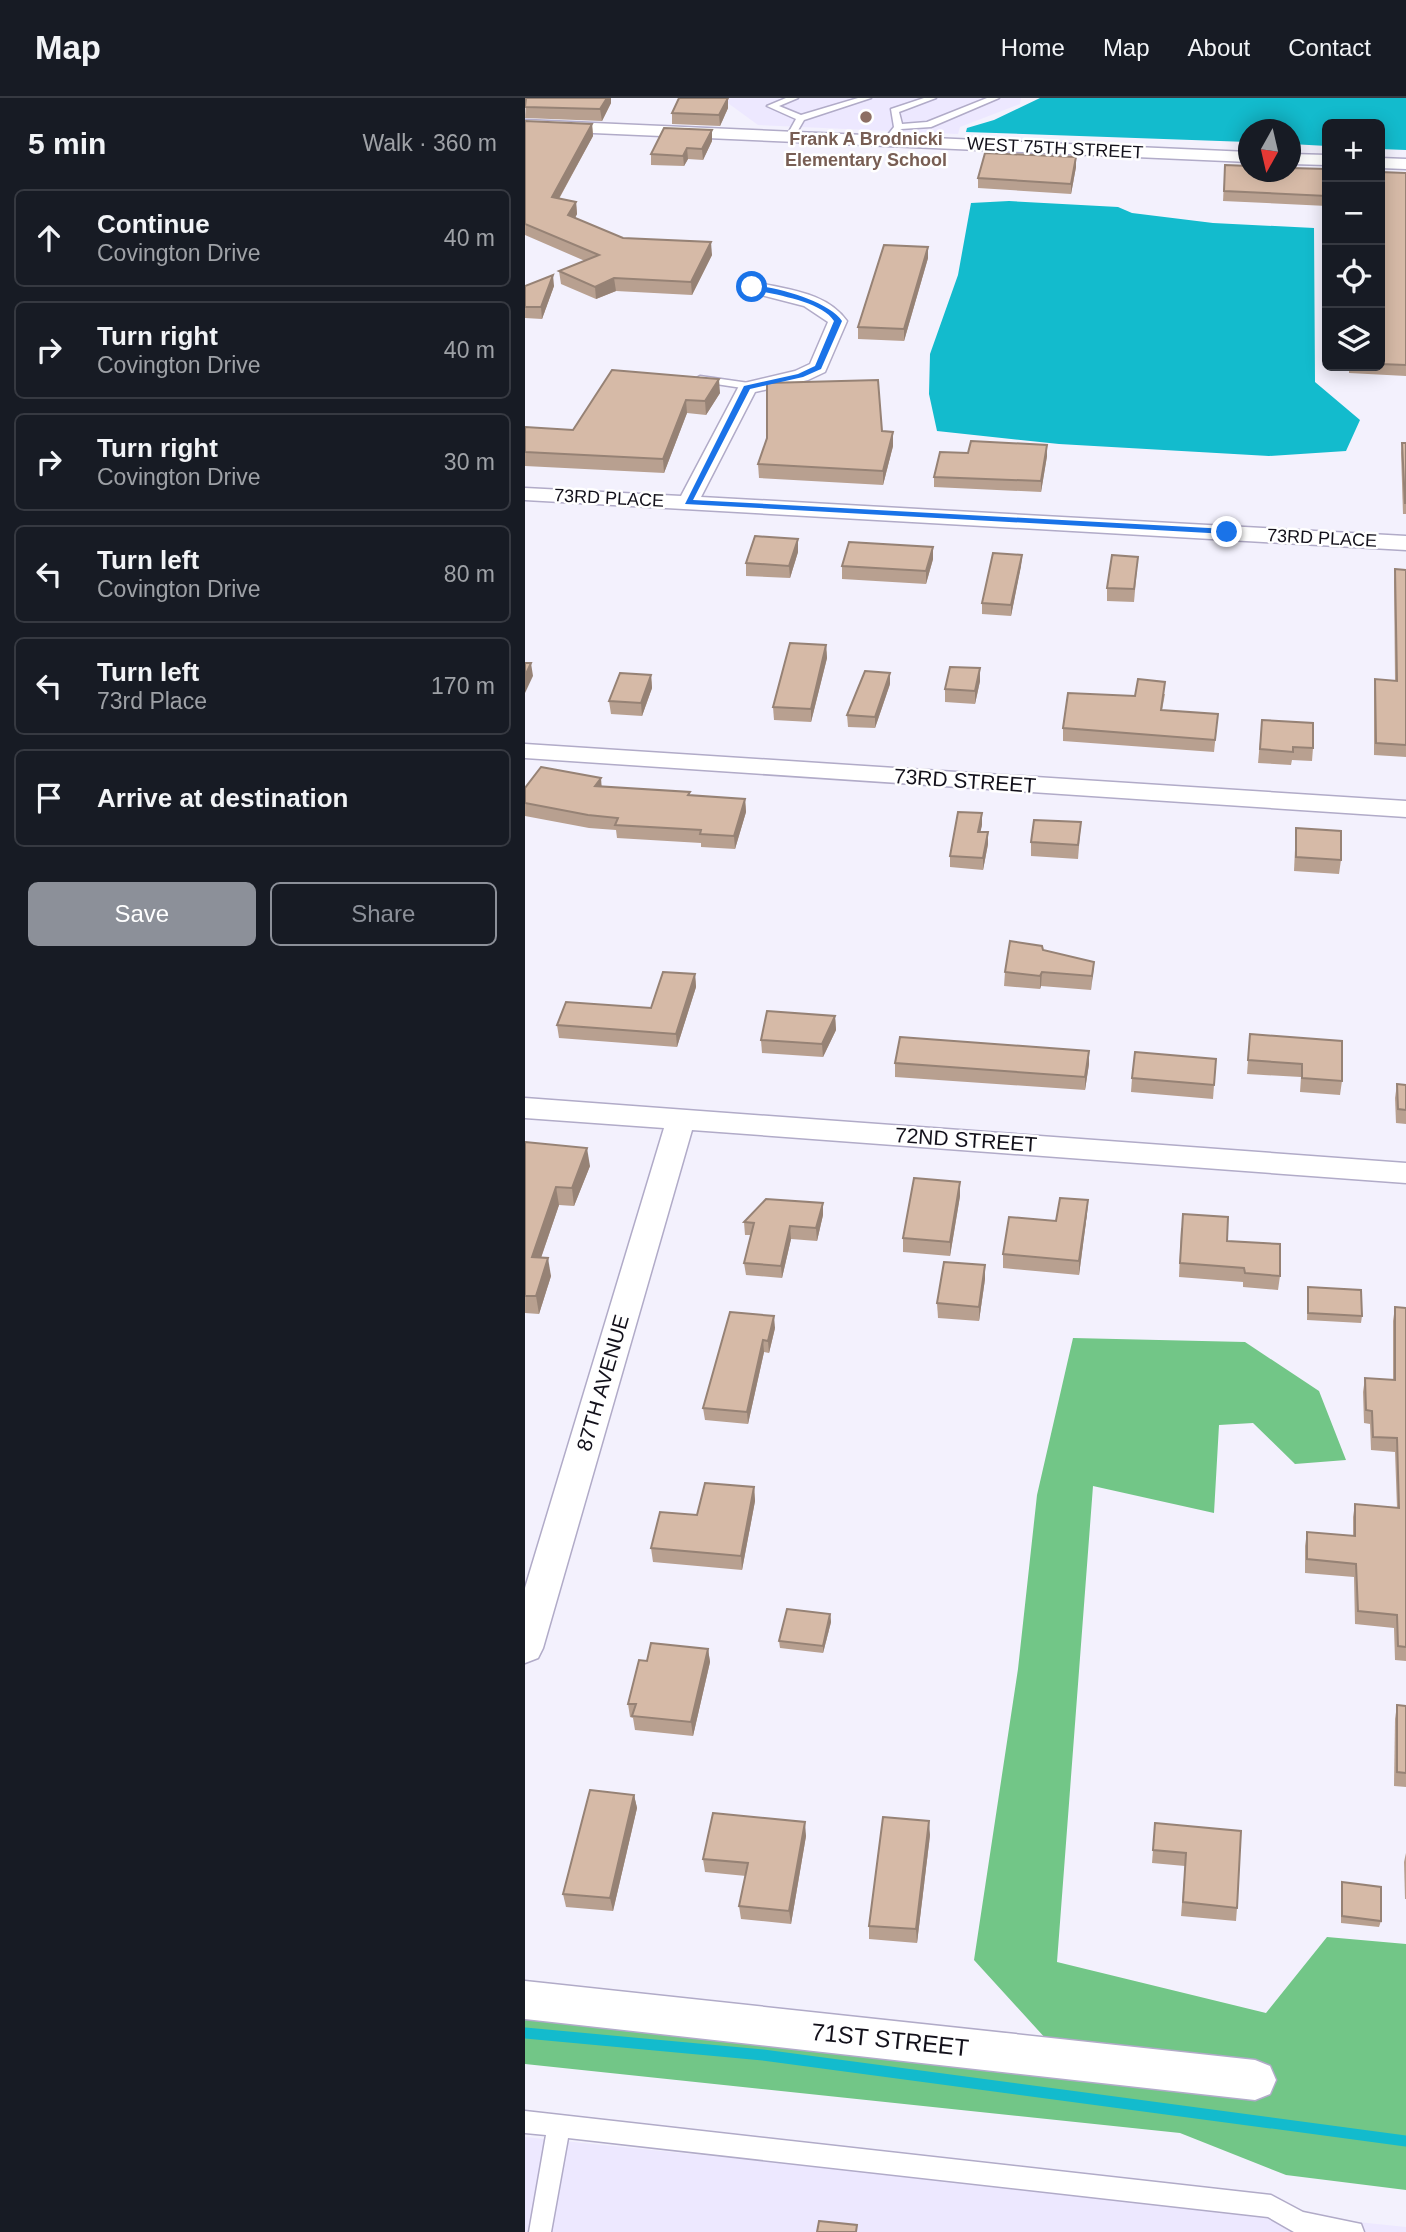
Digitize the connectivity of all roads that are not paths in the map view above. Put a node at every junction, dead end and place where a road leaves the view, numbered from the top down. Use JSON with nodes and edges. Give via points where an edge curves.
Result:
{"nodes":[{"id":1,"x":794,"y":98,"type":"edge"},
{"id":2,"x":867,"y":98,"type":"edge"},
{"id":3,"x":932,"y":98,"type":"edge"},
{"id":4,"x":995,"y":98,"type":"edge"},
{"id":5,"x":801,"y":118,"type":"junction"},
{"id":6,"x":525,"y":125,"type":"edge"},
{"id":7,"x":898,"y":127,"type":"junction"},
{"id":8,"x":790,"y":137,"type":"junction"},
{"id":9,"x":887,"y":141,"type":"junction"},
{"id":10,"x":1238,"y":157,"type":"edge"},
{"id":11,"x":1301,"y":159,"type":"edge"},
{"id":12,"x":1322,"y":160,"type":"edge"},
{"id":13,"x":1385,"y":163,"type":"edge"},
{"id":14,"x":1406,"y":164,"type":"edge"},
{"id":15,"x":752,"y":287,"type":"dead end"},
{"id":16,"x":692,"y":378,"type":"edge"},
{"id":17,"x":749,"y":386,"type":"junction"},
{"id":18,"x":525,"y":494,"type":"edge"},
{"id":19,"x":688,"y":503,"type":"junction"},
{"id":20,"x":1406,"y":542,"type":"edge"},
{"id":21,"x":525,"y":751,"type":"edge"},
{"id":22,"x":1406,"y":809,"type":"edge"},
{"id":23,"x":525,"y":1108,"type":"edge"},
{"id":24,"x":681,"y":1119,"type":"junction"},
{"id":25,"x":1406,"y":1173,"type":"edge"},
{"id":26,"x":525,"y":1648,"type":"edge"},
{"id":27,"x":525,"y":2000,"type":"edge"},
{"id":28,"x":1255,"y":2080,"type":"dead end"},
{"id":29,"x":525,"y":2122,"type":"edge"},
{"id":30,"x":559,"y":2126,"type":"junction"},
{"id":31,"x":540,"y":2232,"type":"edge"},
{"id":32,"x":1353,"y":2232,"type":"edge"}],
"edges":[{"from":1,"to":5,"type":"lane","via":[[767,104]]},
{"from":2,"to":5,"type":"lane"},
{"from":3,"to":7,"type":"lane","via":[[894,111]]},
{"from":4,"to":7,"type":"lane","via":[[928,125]]},
{"from":5,"to":8,"type":"lane"},
{"from":6,"to":8,"type":"street","name":"WEST 75TH STREET"},
{"from":7,"to":9,"type":"lane"},
{"from":8,"to":9,"type":"street","name":"WEST 75TH STREET"},
{"from":9,"to":10,"type":"street","name":"WEST 75TH STREET"},
{"from":11,"to":12,"type":"street"},
{"from":13,"to":14,"type":"street"},
{"from":15,"to":17,"type":"street","via":[[819,305],[838,321],[818,368]]},
{"from":16,"to":17,"type":"lane"},
{"from":17,"to":19,"type":"street"},
{"from":18,"to":19,"type":"street","name":"73RD PLACE"},
{"from":19,"to":20,"type":"street","name":"73RD PLACE"},
{"from":21,"to":22,"type":"street","name":"73RD STREET"},
{"from":23,"to":24,"type":"street","name":"72ND STREET"},
{"from":24,"to":25,"type":"street","name":"72ND STREET"},
{"from":24,"to":26,"type":"street","name":"87TH AVENUE"},
{"from":27,"to":28,"type":"street","name":"71ST STREET"},
{"from":29,"to":30,"type":"lane"},
{"from":30,"to":31,"type":"lane"},
{"from":30,"to":32,"type":"lane","via":[[1271,2206],[1300,2224]]}]}
